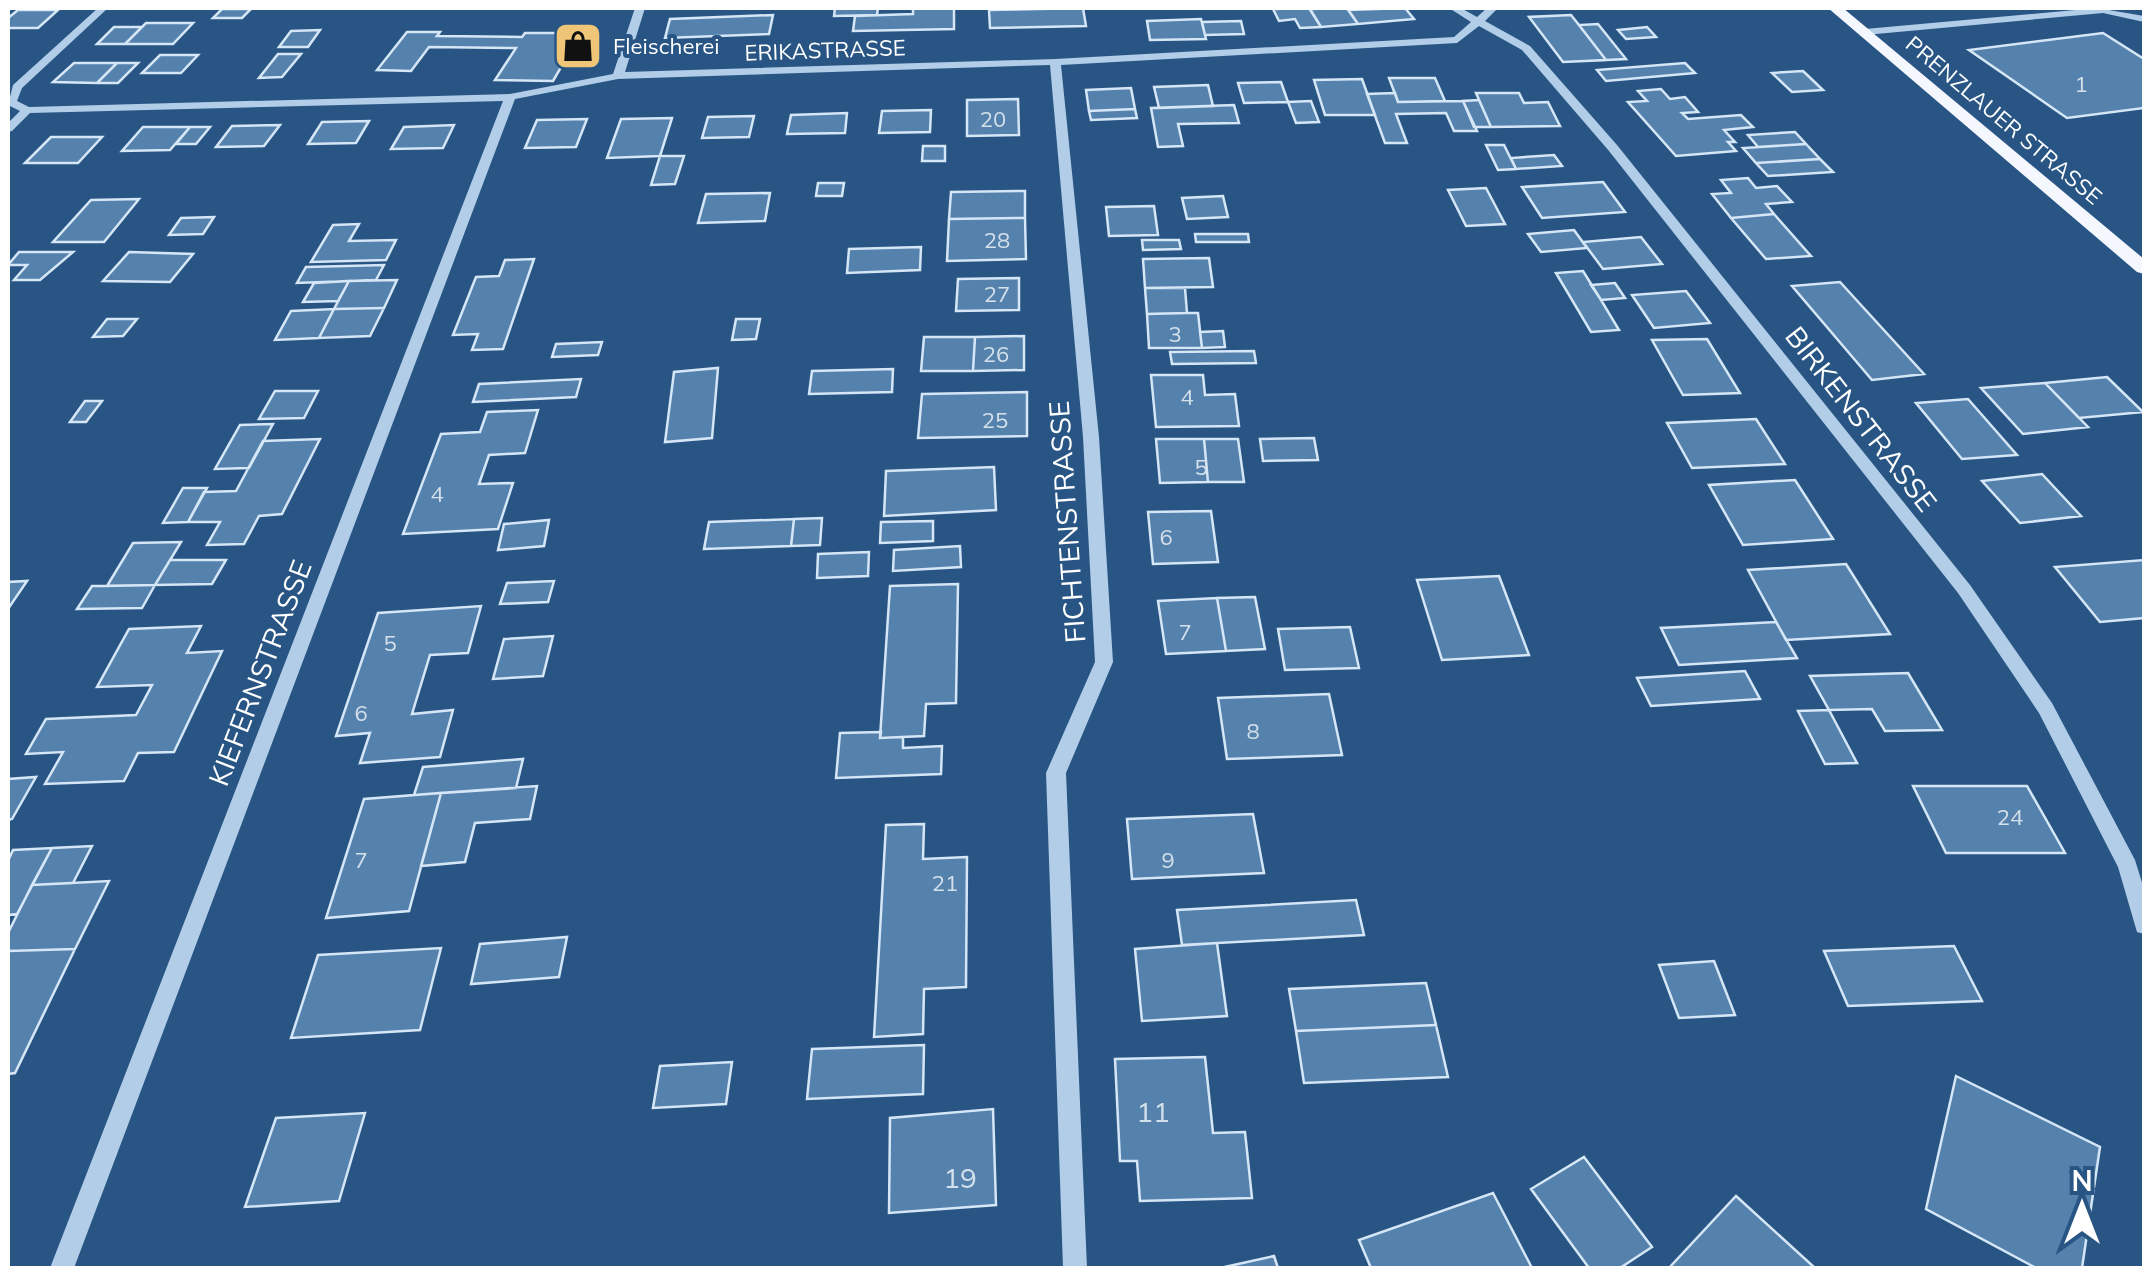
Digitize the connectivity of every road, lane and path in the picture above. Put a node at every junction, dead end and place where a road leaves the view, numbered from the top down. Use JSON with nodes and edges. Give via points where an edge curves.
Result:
{"nodes":[{"id":1,"x":103,"y":8,"type":"edge"},
{"id":2,"x":640,"y":8,"type":"edge"},
{"id":3,"x":1454,"y":8,"type":"edge"},
{"id":4,"x":1493,"y":8,"type":"edge"},
{"id":5,"x":1835,"y":8,"type":"edge"},
{"id":6,"x":2103,"y":9,"type":"edge"},
{"id":7,"x":2144,"y":19,"type":"edge"},
{"id":8,"x":1477,"y":20,"type":"junction"},
{"id":9,"x":1865,"y":32,"type":"junction"},
{"id":10,"x":1056,"y":62,"type":"junction"},
{"id":11,"x":618,"y":76,"type":"junction"},
{"id":12,"x":510,"y":98,"type":"junction"},
{"id":13,"x":27,"y":110,"type":"junction"},
{"id":14,"x":8,"y":130,"type":"edge"},
{"id":15,"x":2144,"y":268,"type":"edge"},
{"id":16,"x":2144,"y":925,"type":"edge"},
{"id":17,"x":62,"y":1268,"type":"edge"},
{"id":18,"x":1076,"y":1268,"type":"edge"}],
"edges":[{"from":1,"to":13,"type":"street","via":[[16,87],[11,102]]},
{"from":2,"to":11,"type":"street"},
{"from":3,"to":8,"type":"street","name":"BIRKENSTRASSE"},
{"from":4,"to":8,"type":"street","name":"ERIKASTRASSE"},
{"from":5,"to":9,"type":"main road","name":"PRENZLAUER STRASSE"},
{"from":6,"to":7,"type":"street"},
{"from":6,"to":9,"type":"street"},
{"from":8,"to":10,"type":"street","name":"ERIKASTRASSE","via":[[1457,40]]},
{"from":8,"to":16,"type":"street","name":"BIRKENSTRASSE","via":[[1526,48],[1613,148],[1964,589],[2046,708],[2128,866]]},
{"from":9,"to":15,"type":"main road","name":"PRENZLAUER STRASSE"},
{"from":10,"to":11,"type":"street","name":"ERIKASTRASSE"},
{"from":10,"to":18,"type":"street","name":"FICHTENSTRASSE","via":[[1104,662],[1056,773]]},
{"from":11,"to":12,"type":"street","name":"ERIKASTRASSE"},
{"from":12,"to":13,"type":"street","name":"ERIKASTRASSE"},
{"from":12,"to":17,"type":"street","name":"KIEFERNSTRASSE"},
{"from":13,"to":14,"type":"street"}]}
